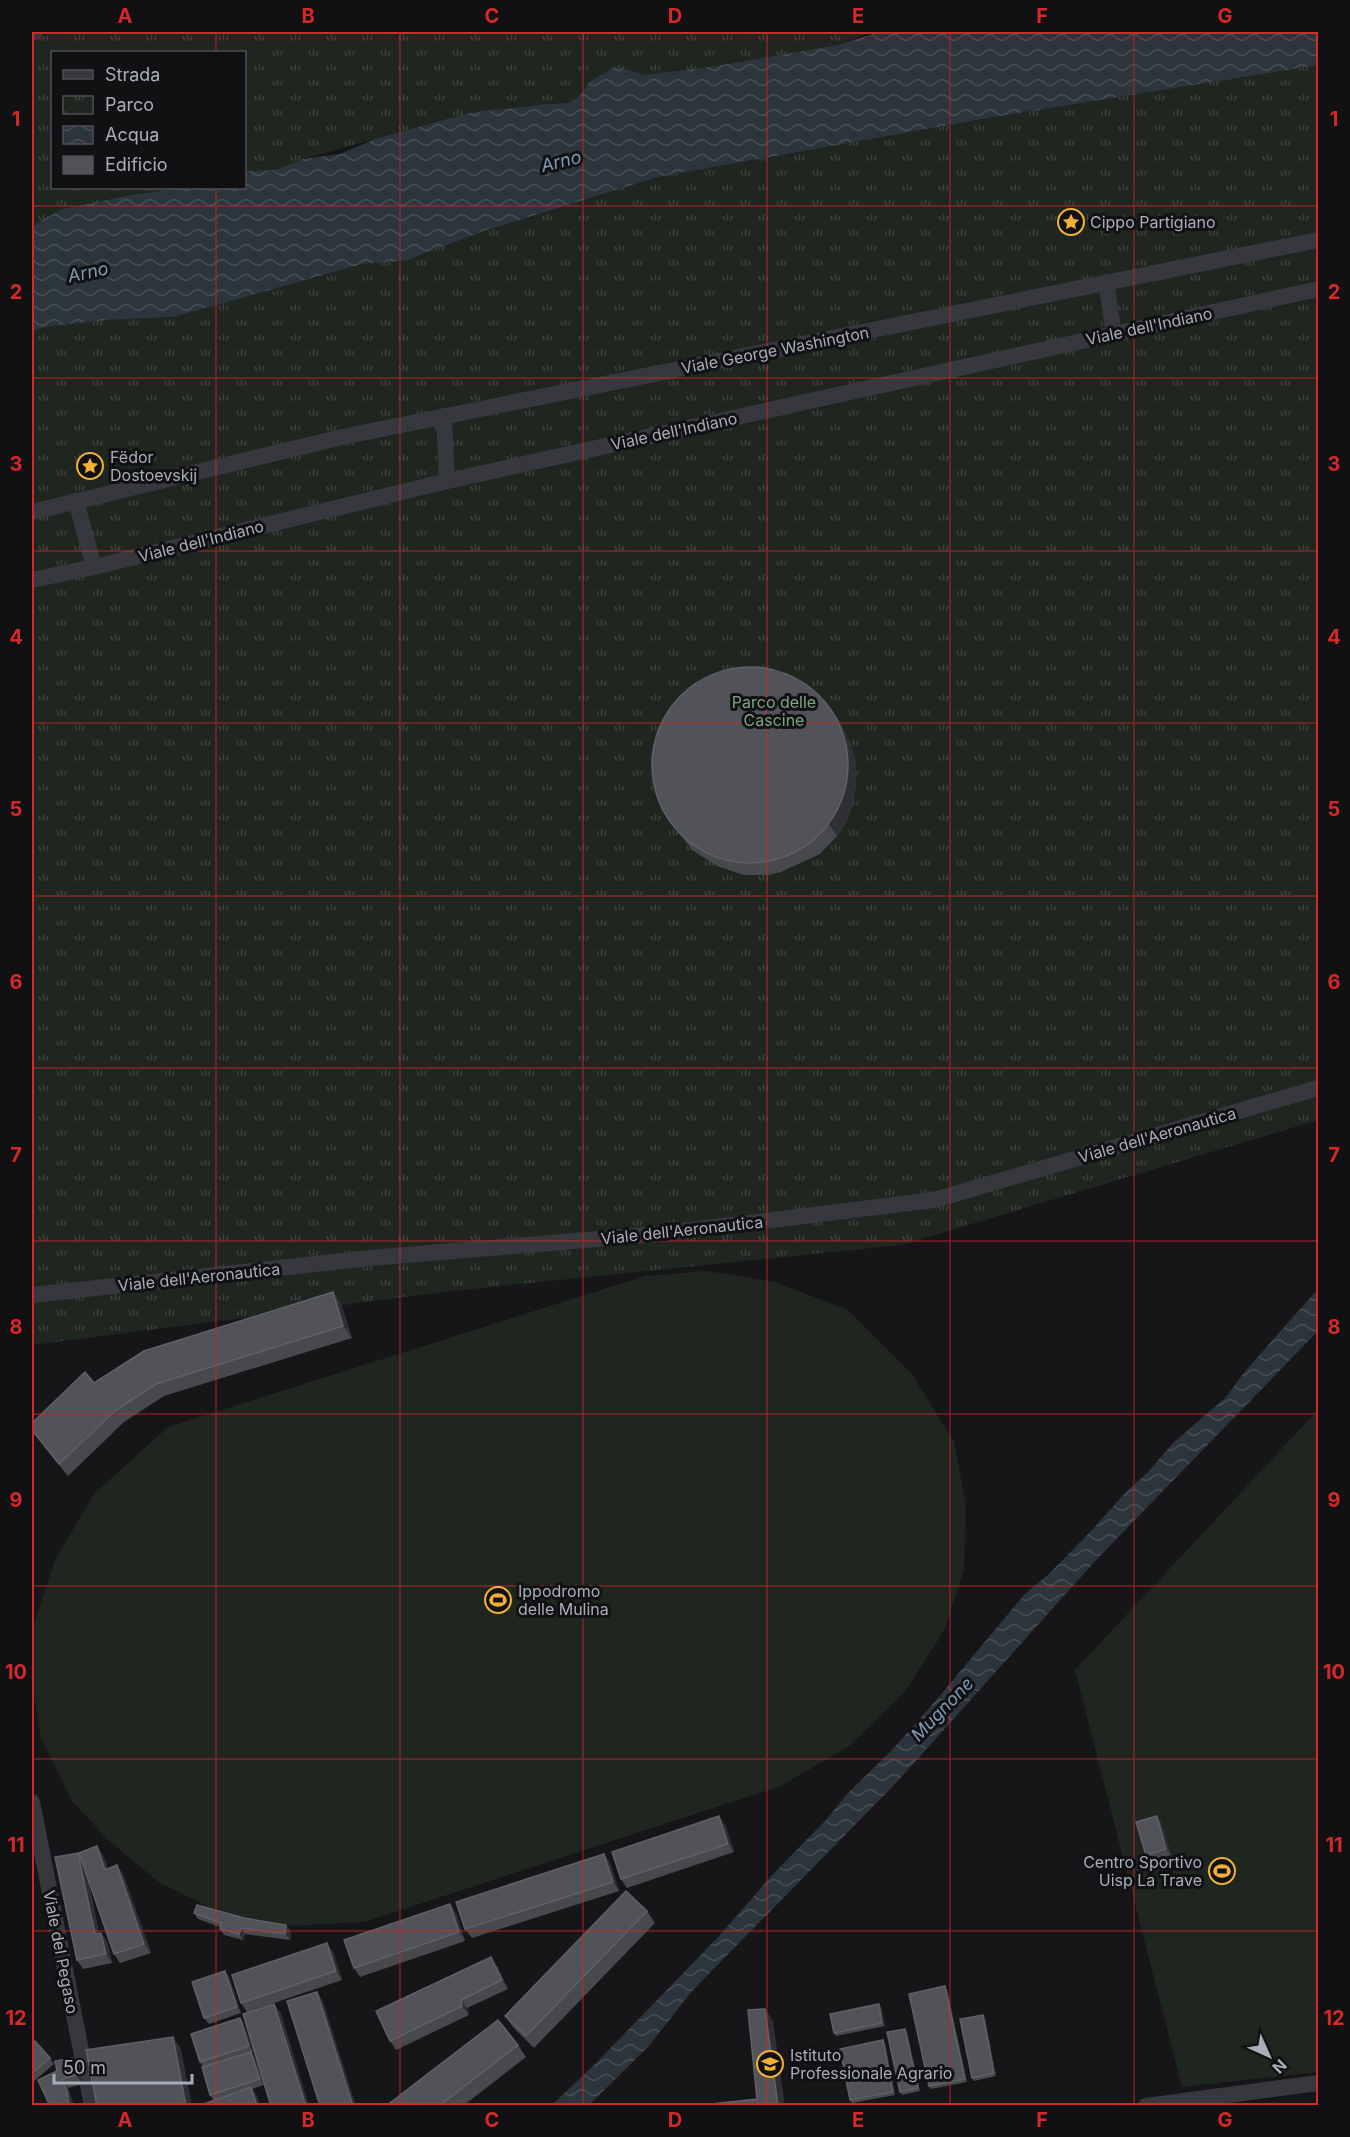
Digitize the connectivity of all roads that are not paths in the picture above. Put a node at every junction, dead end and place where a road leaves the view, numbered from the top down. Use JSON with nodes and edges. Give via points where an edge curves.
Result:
{"nodes":[{"id":1,"x":1318,"y":240,"type":"edge"},
{"id":2,"x":1106,"y":282,"type":"junction"},
{"id":3,"x":1318,"y":289,"type":"edge"},
{"id":4,"x":1114,"y":334,"type":"junction"},
{"id":5,"x":444,"y":416,"type":"junction"},
{"id":6,"x":447,"y":482,"type":"junction"},
{"id":7,"x":76,"y":501,"type":"junction"},
{"id":8,"x":32,"y":512,"type":"edge"},
{"id":9,"x":94,"y":567,"type":"junction"},
{"id":10,"x":32,"y":580,"type":"edge"},
{"id":11,"x":1318,"y":1088,"type":"edge"},
{"id":12,"x":32,"y":1295,"type":"edge"},
{"id":13,"x":32,"y":1802,"type":"edge"},
{"id":14,"x":1318,"y":2082,"type":"edge"},
{"id":15,"x":92,"y":2106,"type":"edge"},
{"id":16,"x":1146,"y":2106,"type":"edge"}],
"edges":[{"from":1,"to":2,"type":"street","name":"Viale George Washington"},
{"from":2,"to":4,"type":"street"},
{"from":2,"to":5,"type":"street","name":"Viale George Washington"},
{"from":3,"to":4,"type":"street","name":"Viale dell'Indiano"},
{"from":4,"to":6,"type":"street","name":"Viale dell'Indiano"},
{"from":5,"to":6,"type":"street"},
{"from":5,"to":7,"type":"street","name":"Viale George Washington","via":[[342,436]]},
{"from":6,"to":9,"type":"street","name":"Viale dell'Indiano"},
{"from":7,"to":8,"type":"street","name":"Viale George Washington"},
{"from":7,"to":9,"type":"street"},
{"from":9,"to":10,"type":"street","name":"Viale dell'Indiano"},
{"from":11,"to":12,"type":"street","name":"Viale dell'Aeronautica","via":[[934,1200],[658,1234],[370,1258]]},
{"from":13,"to":15,"type":"street","name":"Viale del Pegaso"},
{"from":14,"to":16,"type":"street"}]}
